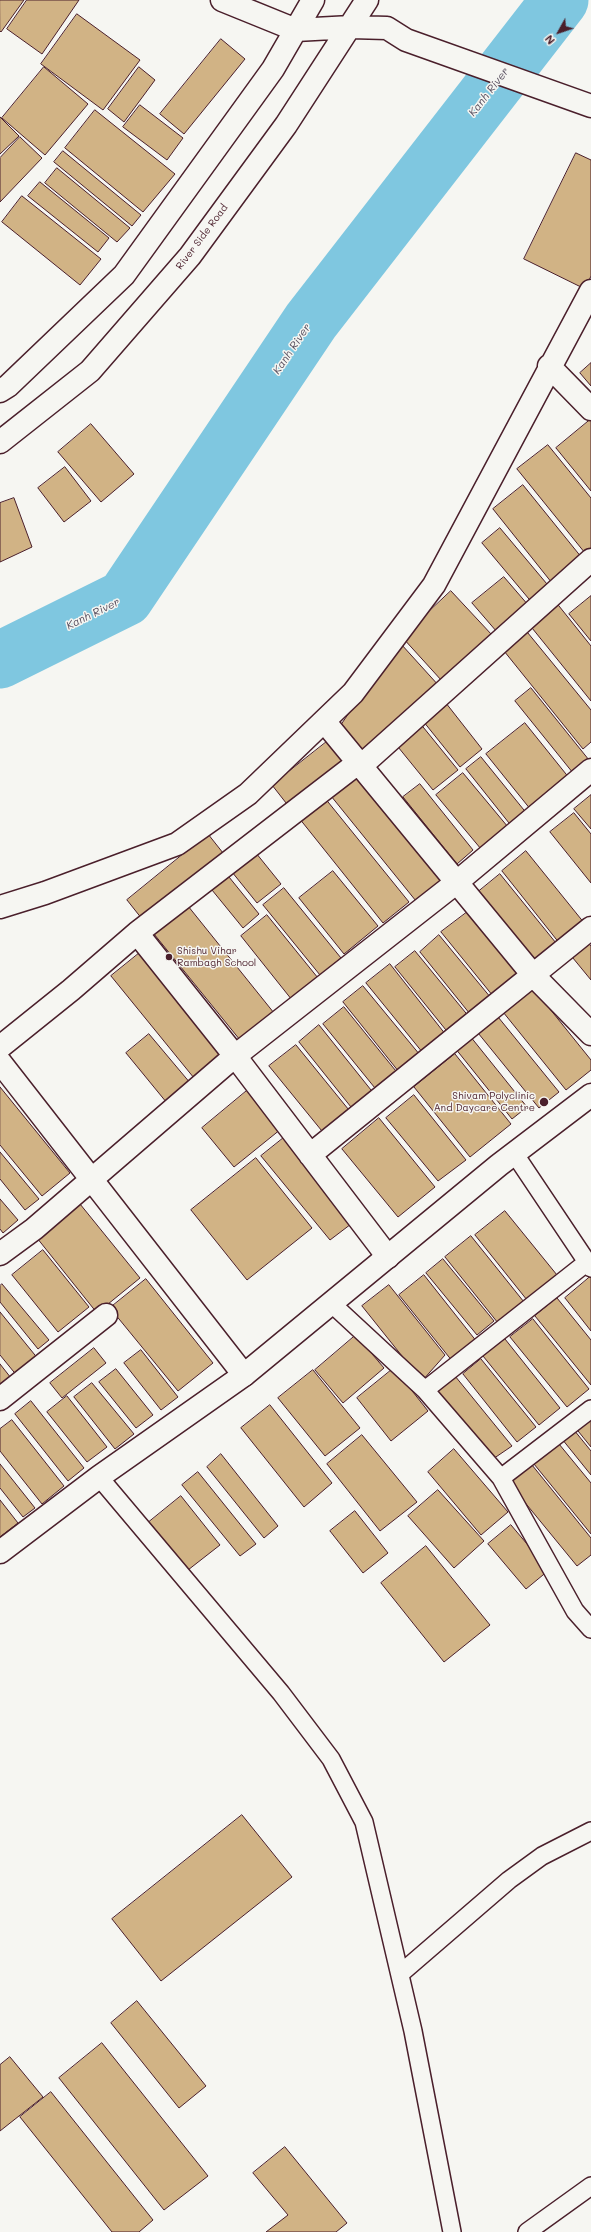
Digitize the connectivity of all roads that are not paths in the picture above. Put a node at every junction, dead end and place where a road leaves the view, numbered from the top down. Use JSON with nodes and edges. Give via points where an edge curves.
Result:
{"nodes":[{"id":1,"x":222,"y":0,"type":"edge"},
{"id":2,"x":313,"y":0,"type":"edge"},
{"id":3,"x":367,"y":0,"type":"edge"},
{"id":4,"x":376,"y":0,"type":"edge"},
{"id":5,"x":351,"y":27,"type":"junction"},
{"id":6,"x":387,"y":28,"type":"junction"},
{"id":7,"x":296,"y":30,"type":"junction"},
{"id":8,"x":591,"y":106,"type":"edge"},
{"id":9,"x":591,"y":291,"type":"edge"},
{"id":10,"x":549,"y":366,"type":"junction"},
{"id":11,"x":0,"y":391,"type":"edge"},
{"id":12,"x":591,"y":409,"type":"edge"},
{"id":13,"x":0,"y":442,"type":"edge"},
{"id":14,"x":591,"y":560,"type":"edge"},
{"id":15,"x":324,"y":721,"type":"junction"},
{"id":16,"x":360,"y":764,"type":"junction"},
{"id":17,"x":591,"y":770,"type":"edge"},
{"id":18,"x":457,"y":882,"type":"junction"},
{"id":19,"x":0,"y":907,"type":"edge"},
{"id":20,"x":591,"y":928,"type":"edge"},
{"id":21,"x":137,"y":933,"type":"junction"},
{"id":22,"x":533,"y":975,"type":"junction"},
{"id":23,"x":591,"y":1034,"type":"edge"},
{"id":24,"x":0,"y":1047,"type":"edge"},
{"id":25,"x":235,"y":1056,"type":"junction"},
{"id":26,"x":0,"y":1062,"type":"edge"},
{"id":27,"x":591,"y":1095,"type":"edge"},
{"id":28,"x":514,"y":1153,"type":"junction"},
{"id":29,"x":310,"y":1155,"type":"junction"},
{"id":30,"x":92,"y":1179,"type":"junction"},
{"id":31,"x":0,"y":1254,"type":"edge"},
{"id":32,"x":388,"y":1257,"type":"junction"},
{"id":33,"x":589,"y":1266,"type":"edge"},
{"id":34,"x":331,"y":1303,"type":"junction"},
{"id":35,"x":106,"y":1315,"type":"dead end"},
{"id":36,"x":244,"y":1375,"type":"junction"},
{"id":37,"x":425,"y":1390,"type":"junction"},
{"id":38,"x":0,"y":1399,"type":"edge"},
{"id":39,"x":591,"y":1408,"type":"edge"},
{"id":40,"x":99,"y":1477,"type":"junction"},
{"id":41,"x":501,"y":1478,"type":"junction"},
{"id":42,"x":0,"y":1552,"type":"edge"},
{"id":43,"x":591,"y":1629,"type":"edge"},
{"id":44,"x":591,"y":1831,"type":"edge"},
{"id":45,"x":400,"y":1974,"type":"junction"},
{"id":46,"x":591,"y":2186,"type":"edge"},
{"id":47,"x":452,"y":2232,"type":"edge"},
{"id":48,"x":527,"y":2232,"type":"edge"}],
"edges":[{"from":1,"to":7,"type":"street"},
{"from":2,"to":7,"type":"street"},
{"from":3,"to":5,"type":"street","name":"River Side Road"},
{"from":4,"to":6,"type":"street"},
{"from":5,"to":6,"type":"street"},
{"from":5,"to":7,"type":"street"},
{"from":5,"to":13,"type":"street","name":"River Side Road","via":[[286,125],[190,256],[90,370]]},
{"from":6,"to":8,"type":"street","via":[[406,40]]},
{"from":7,"to":11,"type":"street","via":[[273,69],[124,275]]},
{"from":9,"to":10,"type":"street"},
{"from":10,"to":12,"type":"street"},
{"from":10,"to":15,"type":"street","via":[[434,585],[353,693]]},
{"from":14,"to":16,"type":"street"},
{"from":15,"to":16,"type":"street"},
{"from":15,"to":19,"type":"street","via":[[248,794],[177,844]]},
{"from":16,"to":18,"type":"street"},
{"from":16,"to":21,"type":"street"},
{"from":17,"to":18,"type":"street"},
{"from":18,"to":22,"type":"street"},
{"from":18,"to":25,"type":"street"},
{"from":20,"to":22,"type":"street"},
{"from":21,"to":24,"type":"street"},
{"from":21,"to":25,"type":"street"},
{"from":22,"to":23,"type":"street"},
{"from":22,"to":29,"type":"street"},
{"from":25,"to":29,"type":"street"},
{"from":25,"to":30,"type":"street"},
{"from":26,"to":30,"type":"street"},
{"from":27,"to":28,"type":"street"},
{"from":28,"to":32,"type":"street"},
{"from":28,"to":33,"type":"lane"},
{"from":29,"to":32,"type":"street"},
{"from":30,"to":31,"type":"street","via":[[34,1230]]},
{"from":30,"to":36,"type":"street"},
{"from":32,"to":34,"type":"street"},
{"from":33,"to":37,"type":"lane"},
{"from":34,"to":36,"type":"street"},
{"from":34,"to":37,"type":"lane"},
{"from":35,"to":38,"type":"street"},
{"from":36,"to":40,"type":"street"},
{"from":37,"to":41,"type":"lane"},
{"from":39,"to":41,"type":"lane"},
{"from":40,"to":42,"type":"street"},
{"from":40,"to":45,"type":"lane","via":[[281,1693],[331,1759],[364,1822]]},
{"from":41,"to":43,"type":"lane","via":[[575,1611]]},
{"from":44,"to":45,"type":"lane","via":[[542,1856],[509,1880]]},
{"from":45,"to":47,"type":"lane"},
{"from":46,"to":48,"type":"lane"}]}
